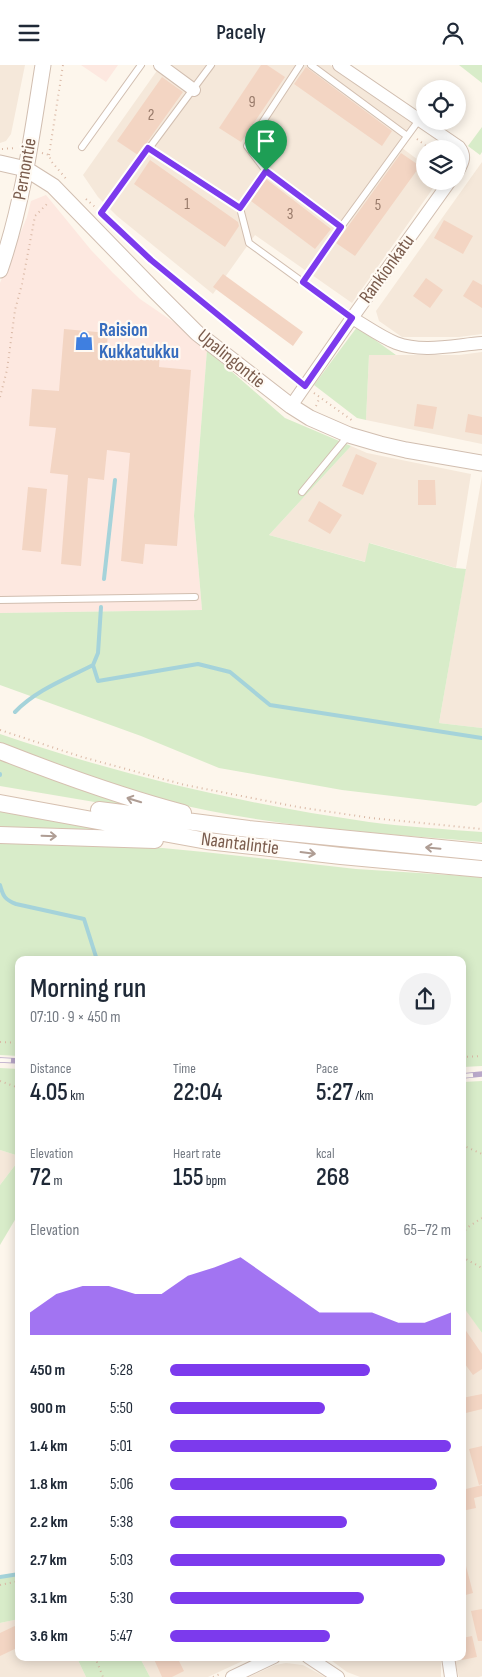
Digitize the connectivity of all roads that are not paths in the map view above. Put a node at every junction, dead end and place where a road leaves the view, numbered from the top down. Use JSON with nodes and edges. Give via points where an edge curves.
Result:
{"nodes":[{"id":1,"x":43,"y":65,"type":"edge"},
{"id":2,"x":141,"y":65,"type":"edge"},
{"id":3,"x":160,"y":65,"type":"edge"},
{"id":4,"x":212,"y":65,"type":"edge"},
{"id":5,"x":300,"y":65,"type":"edge"},
{"id":6,"x":311,"y":65,"type":"edge"},
{"id":7,"x":339,"y":65,"type":"edge"},
{"id":8,"x":194,"y":90,"type":"junction"},
{"id":9,"x":416,"y":119,"type":"edge"},
{"id":10,"x":416,"y":125,"type":"edge"},
{"id":11,"x":433,"y":130,"type":"edge"},
{"id":12,"x":407,"y":136,"type":"junction"},
{"id":13,"x":448,"y":140,"type":"edge"},
{"id":14,"x":82,"y":147,"type":"dead end"},
{"id":15,"x":148,"y":148,"type":"junction"},
{"id":16,"x":0,"y":163,"type":"edge"},
{"id":17,"x":26,"y":169,"type":"junction"},
{"id":18,"x":266,"y":171,"type":"junction"},
{"id":19,"x":444,"y":190,"type":"edge"},
{"id":20,"x":240,"y":208,"type":"junction"},
{"id":21,"x":101,"y":213,"type":"road end"},
{"id":22,"x":341,"y":227,"type":"junction"},
{"id":23,"x":0,"y":270,"type":"edge"},
{"id":24,"x":303,"y":282,"type":"junction"},
{"id":25,"x":352,"y":318,"type":"junction"},
{"id":26,"x":482,"y":343,"type":"edge"},
{"id":27,"x":291,"y":406,"type":"junction"},
{"id":28,"x":352,"y":429,"type":"junction"},
{"id":29,"x":482,"y":463,"type":"edge"},
{"id":30,"x":302,"y":492,"type":"dead end"},
{"id":31,"x":196,"y":597,"type":"dead end"},
{"id":32,"x":0,"y":600,"type":"edge"},
{"id":33,"x":0,"y":751,"type":"edge"},
{"id":34,"x":0,"y":795,"type":"edge"},
{"id":35,"x":0,"y":803,"type":"edge"},
{"id":36,"x":249,"y":829,"type":"junction"},
{"id":37,"x":0,"y":835,"type":"edge"},
{"id":38,"x":207,"y":841,"type":"junction"},
{"id":39,"x":482,"y":852,"type":"edge"},
{"id":40,"x":482,"y":869,"type":"edge"},
{"id":41,"x":266,"y":1661,"type":"edge"},
{"id":42,"x":314,"y":1661,"type":"edge"},
{"id":43,"x":449,"y":1661,"type":"edge"},
{"id":44,"x":232,"y":1677,"type":"edge"},
{"id":45,"x":338,"y":1677,"type":"edge"},
{"id":46,"x":451,"y":1677,"type":"edge"}],
"edges":[{"from":1,"to":17,"type":"street","name":"Pernontie"},
{"from":2,"to":14,"type":"lane"},
{"from":3,"to":8,"type":"street"},
{"from":4,"to":8,"type":"lane"},
{"from":5,"to":18,"type":"lane","via":[[247,146]]},
{"from":6,"to":12,"type":"lane"},
{"from":7,"to":9,"type":"street"},
{"from":8,"to":15,"type":"lane"},
{"from":10,"to":12,"type":"lane"},
{"from":11,"to":13,"type":"street"},
{"from":12,"to":22,"type":"lane"},
{"from":15,"to":20,"type":"lane"},
{"from":15,"to":21,"type":"lane"},
{"from":16,"to":17,"type":"street","name":"Upalingontie"},
{"from":17,"to":23,"type":"street","name":"Pernontie"},
{"from":17,"to":27,"type":"street","name":"Upalingontie","via":[[57,191],[197,333]]},
{"from":18,"to":20,"type":"lane"},
{"from":18,"to":22,"type":"lane"},
{"from":19,"to":25,"type":"street","name":"Rankionkatu"},
{"from":20,"to":24,"type":"lane","via":[[248,243]]},
{"from":22,"to":24,"type":"lane"},
{"from":24,"to":25,"type":"lane"},
{"from":25,"to":26,"type":"street","via":[[384,337],[408,346],[426,348]]},
{"from":25,"to":27,"type":"street","name":"Rankionkatu"},
{"from":27,"to":28,"type":"street","name":"Upalingontie","via":[[310,418]]},
{"from":28,"to":29,"type":"street","name":"Upalingontie","via":[[406,450]]},
{"from":28,"to":30,"type":"lane"},
{"from":31,"to":32,"type":"lane"},
{"from":36,"to":33,"type":"main road","one_way":true,"via":[[142,802]]},
{"from":34,"to":36,"type":"main road","name":"Naantalintie"},
{"from":35,"to":38,"type":"main road","name":"Naantalintie"},
{"from":39,"to":36,"type":"main road","name":"Naantalintie","one_way":true},
{"from":37,"to":38,"type":"main road","one_way":true},
{"from":38,"to":40,"type":"main road","name":"Naantalintie","one_way":true},
{"from":41,"to":44,"type":"street"},
{"from":42,"to":45,"type":"street"},
{"from":43,"to":46,"type":"street"}]}
